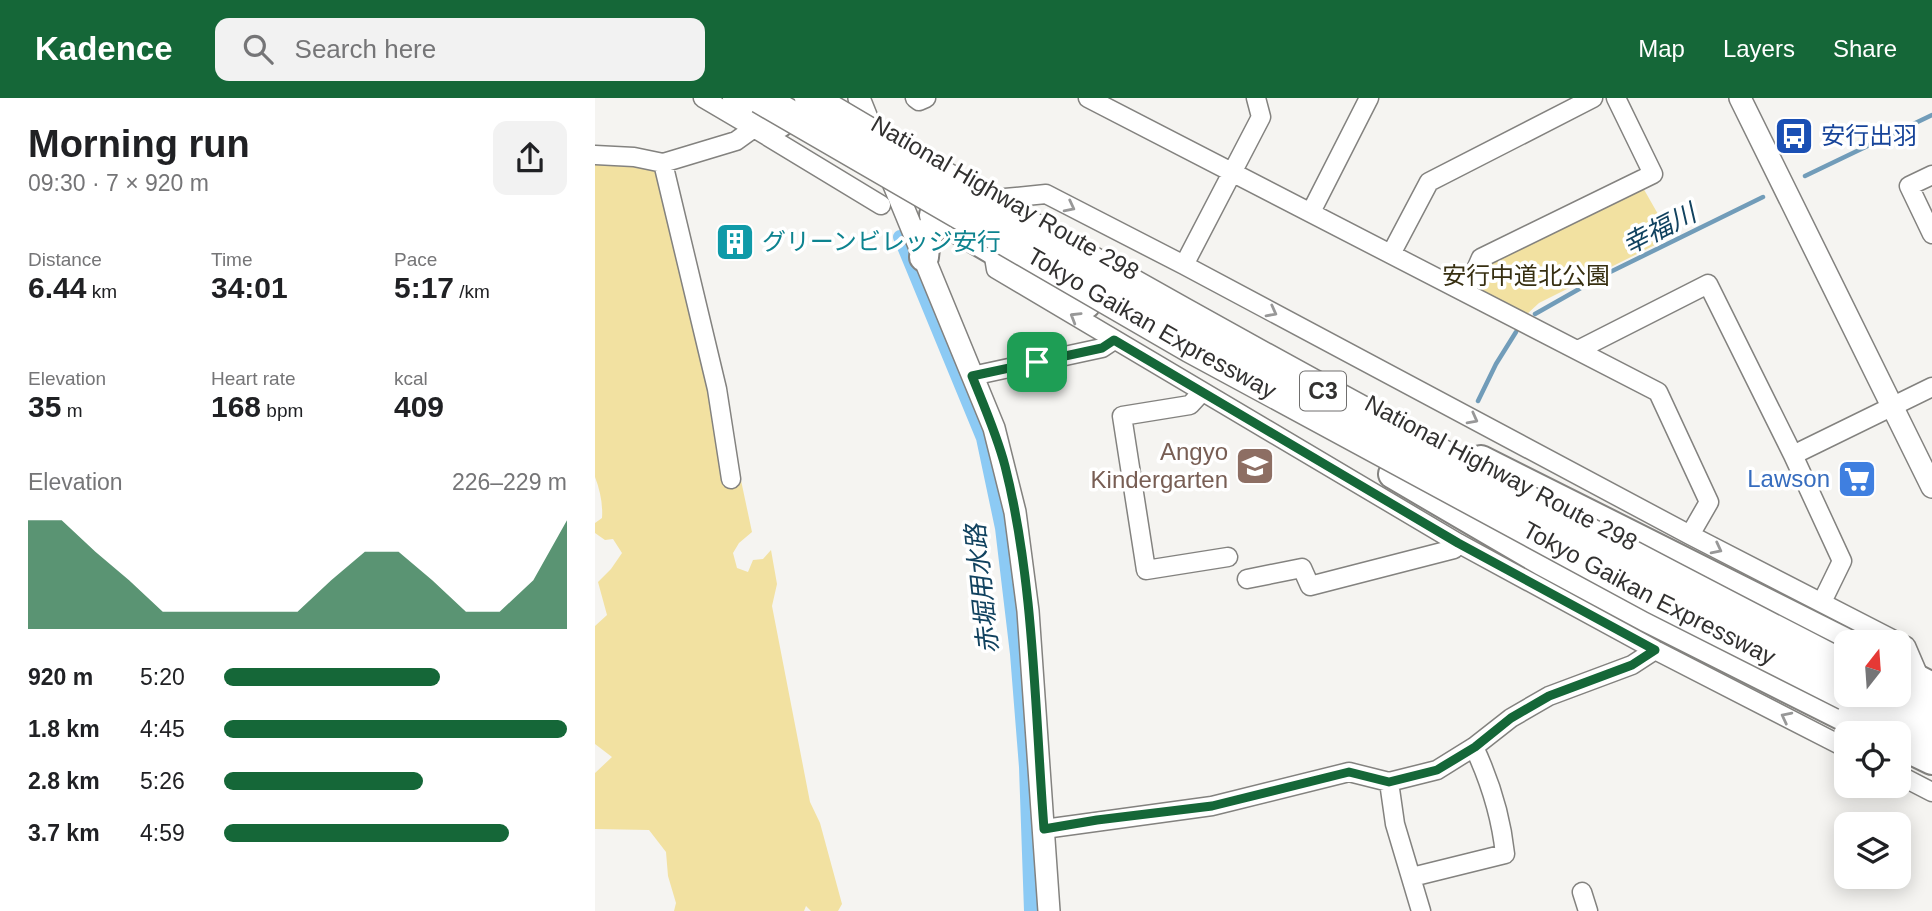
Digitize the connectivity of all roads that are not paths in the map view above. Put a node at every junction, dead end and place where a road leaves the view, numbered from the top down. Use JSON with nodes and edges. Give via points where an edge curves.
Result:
{"nodes":[{"id":1,"x":703,"y":98,"type":"edge"},
{"id":2,"x":737,"y":98,"type":"edge"},
{"id":3,"x":760,"y":98,"type":"edge"},
{"id":4,"x":810,"y":98,"type":"edge"},
{"id":5,"x":831,"y":98,"type":"edge"},
{"id":6,"x":915,"y":98,"type":"edge"},
{"id":7,"x":926,"y":98,"type":"edge"},
{"id":8,"x":1088,"y":98,"type":"edge"},
{"id":9,"x":1256,"y":98,"type":"edge"},
{"id":10,"x":1370,"y":98,"type":"edge"},
{"id":11,"x":1593,"y":98,"type":"edge"},
{"id":12,"x":1616,"y":98,"type":"edge"},
{"id":13,"x":1740,"y":98,"type":"edge"},
{"id":14,"x":863,"y":109,"type":"edge"},
{"id":15,"x":754,"y":128,"type":"junction"},
{"id":16,"x":791,"y":130,"type":"junction"},
{"id":17,"x":595,"y":155,"type":"edge"},
{"id":18,"x":663,"y":163,"type":"junction"},
{"id":19,"x":1232,"y":173,"type":"junction"},
{"id":20,"x":1932,"y":175,"type":"edge"},
{"id":21,"x":1005,"y":198,"type":"junction"},
{"id":22,"x":889,"y":200,"type":"junction"},
{"id":23,"x":1311,"y":212,"type":"junction"},
{"id":24,"x":943,"y":220,"type":"junction"},
{"id":25,"x":1932,"y":234,"type":"edge"},
{"id":26,"x":993,"y":251,"type":"junction"},
{"id":27,"x":1391,"y":254,"type":"junction"},
{"id":28,"x":924,"y":257,"type":"junction"},
{"id":29,"x":1184,"y":265,"type":"junction"},
{"id":30,"x":1466,"y":292,"type":"junction"},
{"id":31,"x":1114,"y":340,"type":"junction"},
{"id":32,"x":1578,"y":349,"type":"junction"},
{"id":33,"x":972,"y":376,"type":"junction"},
{"id":34,"x":1932,"y":387,"type":"edge"},
{"id":35,"x":1202,"y":392,"type":"junction"},
{"id":36,"x":1892,"y":406,"type":"junction"},
{"id":37,"x":1425,"y":433,"type":"junction"},
{"id":38,"x":1793,"y":455,"type":"junction"},
{"id":39,"x":1394,"y":474,"type":"junction"},
{"id":40,"x":731,"y":480,"type":"dead end"},
{"id":41,"x":1932,"y":487,"type":"edge"},
{"id":42,"x":1690,"y":535,"type":"junction"},
{"id":43,"x":1458,"y":543,"type":"junction"},
{"id":44,"x":1228,"y":557,"type":"dead end"},
{"id":45,"x":1247,"y":579,"type":"dead end"},
{"id":46,"x":1822,"y":603,"type":"junction"},
{"id":47,"x":1875,"y":630,"type":"edge"},
{"id":48,"x":1834,"y":637,"type":"edge"},
{"id":49,"x":1834,"y":648,"type":"edge"},
{"id":50,"x":1655,"y":650,"type":"junction"},
{"id":51,"x":1834,"y":661,"type":"edge"},
{"id":52,"x":1914,"y":685,"type":"edge"},
{"id":53,"x":1834,"y":689,"type":"edge"},
{"id":54,"x":1865,"y":707,"type":"edge"},
{"id":55,"x":1932,"y":711,"type":"edge"},
{"id":56,"x":1853,"y":721,"type":"edge"},
{"id":57,"x":1871,"y":721,"type":"edge"},
{"id":58,"x":1911,"y":740,"type":"edge"},
{"id":59,"x":1834,"y":742,"type":"edge"},
{"id":60,"x":1911,"y":746,"type":"edge"},
{"id":61,"x":1475,"y":747,"type":"junction"},
{"id":62,"x":1930,"y":749,"type":"edge"},
{"id":63,"x":1911,"y":781,"type":"edge"},
{"id":64,"x":1389,"y":782,"type":"junction"},
{"id":65,"x":1932,"y":792,"type":"edge"},
{"id":66,"x":1044,"y":829,"type":"junction"},
{"id":67,"x":1412,"y":877,"type":"junction"},
{"id":68,"x":1582,"y":892,"type":"dead end"},
{"id":69,"x":1049,"y":911,"type":"edge"},
{"id":70,"x":1421,"y":911,"type":"edge"},
{"id":71,"x":1588,"y":911,"type":"edge"}],
"edges":[{"from":1,"to":15,"type":"street"},
{"from":2,"to":16,"type":"highway","name":"National Highway Route 298"},
{"from":3,"to":53,"type":"highway","name":"Tokyo Gaikan Expressway","number":"C3","bridge":true,"via":[[1190,347],[1630,585]]},
{"from":4,"to":51,"type":"highway","name":"Tokyo Gaikan Expressway","number":"C3","bridge":true,"via":[[1172,308]]},
{"from":5,"to":14,"type":"highway","name":"National Highway Route 298"},
{"from":6,"to":7,"type":"street"},
{"from":8,"to":19,"type":"street"},
{"from":9,"to":19,"type":"street","via":[[1261,117]]},
{"from":10,"to":23,"type":"street"},
{"from":11,"to":27,"type":"street","via":[[1429,182]]},
{"from":12,"to":30,"type":"street","via":[[1653,174],[1481,258]]},
{"from":13,"to":36,"type":"street"},
{"from":14,"to":21,"type":"highway","name":"National Highway Route 298"},
{"from":14,"to":22,"type":"street"},
{"from":15,"to":16,"type":"street"},
{"from":15,"to":18,"type":"street","via":[[736,141]]},
{"from":15,"to":22,"type":"street"},
{"from":16,"to":22,"type":"highway","name":"National Highway Route 298"},
{"from":17,"to":18,"type":"street"},
{"from":18,"to":40,"type":"street","via":[[717,388]]},
{"from":19,"to":23,"type":"street"},
{"from":19,"to":29,"type":"street"},
{"from":20,"to":25,"type":"street","via":[[1909,186]]},
{"from":21,"to":29,"type":"street","one_way":true,"via":[[1046,194]]},
{"from":21,"to":37,"type":"highway","name":"National Highway Route 298"},
{"from":22,"to":24,"type":"highway","name":"National Highway Route 298"},
{"from":22,"to":28,"type":"street"},
{"from":23,"to":27,"type":"street"},
{"from":24,"to":26,"type":"highway","name":"National Highway Route 298"},
{"from":24,"to":28,"type":"highway","via":[[929,230]]},
{"from":31,"to":26,"type":"street","one_way":true,"via":[[996,269]]},
{"from":26,"to":39,"type":"highway","name":"National Highway Route 298"},
{"from":27,"to":30,"type":"street"},
{"from":28,"to":33,"type":"street"},
{"from":29,"to":42,"type":"street","one_way":true},
{"from":30,"to":32,"type":"street"},
{"from":31,"to":33,"type":"street","via":[[1102,348]]},
{"from":31,"to":35,"type":"street"},
{"from":32,"to":38,"type":"street","via":[[1708,284]]},
{"from":32,"to":42,"type":"street","via":[[1658,392],[1709,502]]},
{"from":33,"to":66,"type":"street","via":[[993,428],[1015,512],[1028,611]]},
{"from":34,"to":36,"type":"street"},
{"from":35,"to":43,"type":"street"},
{"from":35,"to":44,"type":"street","via":[[1190,405],[1122,416],[1146,570]]},
{"from":36,"to":38,"type":"street"},
{"from":36,"to":41,"type":"street"},
{"from":37,"to":48,"type":"highway"},
{"from":37,"to":49,"type":"highway","name":"National Highway Route 298"},
{"from":38,"to":46,"type":"street","via":[[1842,561]]},
{"from":39,"to":56,"type":"highway","via":[[1646,618]]},
{"from":39,"to":57,"type":"highway","name":"National Highway Route 298"},
{"from":42,"to":46,"type":"street","one_way":true},
{"from":43,"to":45,"type":"street","via":[[1454,549],[1310,586],[1302,568]]},
{"from":43,"to":50,"type":"street"},
{"from":46,"to":47,"type":"street"},
{"from":59,"to":50,"type":"street","one_way":true},
{"from":50,"to":61,"type":"street","via":[[1632,665],[1549,696]]},
{"from":52,"to":55,"type":"highway"},
{"from":54,"to":62,"type":"highway","name":"Tokyo Gaikan Expressway","number":"C3"},
{"from":58,"to":62,"type":"highway","name":"National Highway Route 298"},
{"from":60,"to":62,"type":"highway"},
{"from":61,"to":64,"type":"street","via":[[1437,770]]},
{"from":61,"to":67,"type":"street","via":[[1503,828],[1506,853]]},
{"from":63,"to":65,"type":"street"},
{"from":64,"to":66,"type":"street","via":[[1349,772],[1212,806]]},
{"from":64,"to":67,"type":"street","via":[[1395,824]]},
{"from":66,"to":69,"type":"street"},
{"from":67,"to":70,"type":"street"},
{"from":68,"to":71,"type":"street"}]}
